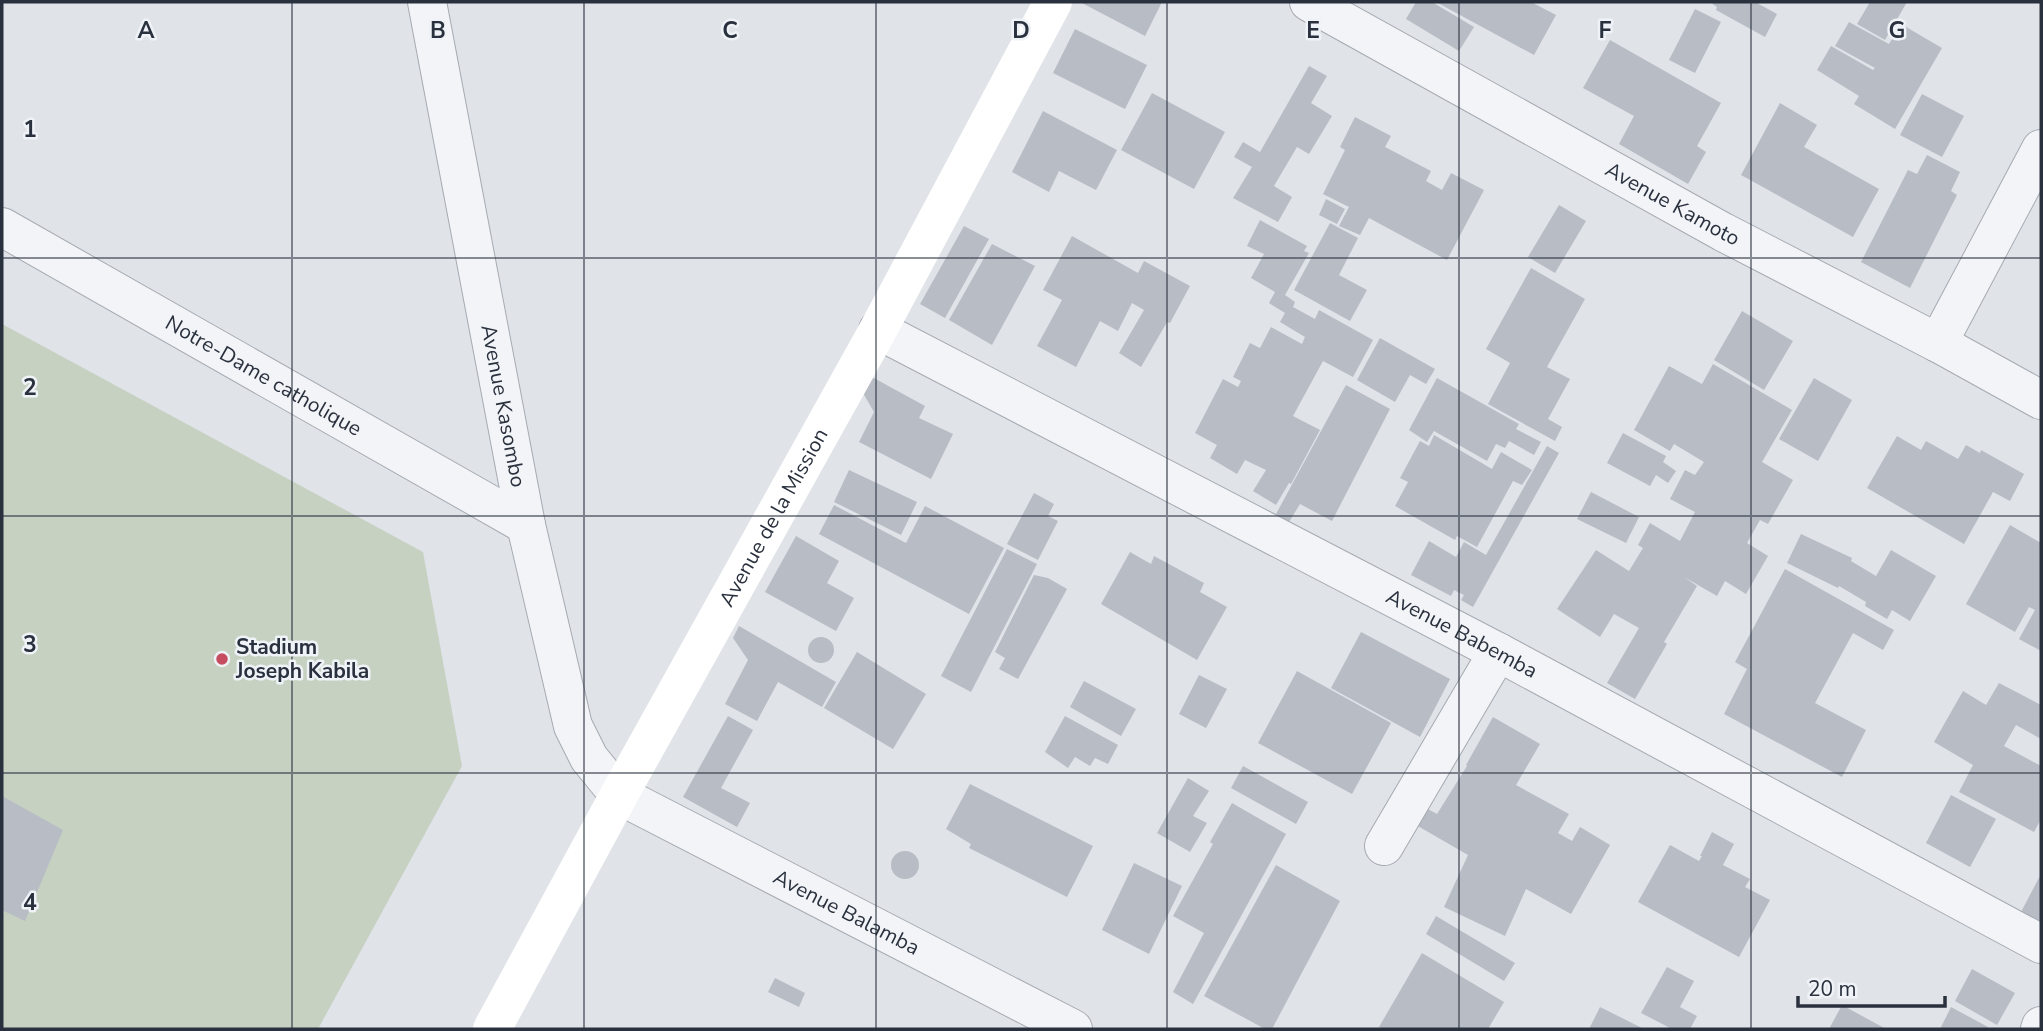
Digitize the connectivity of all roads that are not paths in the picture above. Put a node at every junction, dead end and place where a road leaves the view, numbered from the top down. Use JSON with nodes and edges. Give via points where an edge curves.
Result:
{"nodes":[{"id":1,"x":427,"y":2,"type":"edge"},
{"id":2,"x":1053,"y":2,"type":"edge"},
{"id":3,"x":1309,"y":2,"type":"edge"},
{"id":4,"x":2041,"y":149,"type":"edge"},
{"id":5,"x":2,"y":227,"type":"edge"},
{"id":6,"x":878,"y":330,"type":"junction"},
{"id":7,"x":1938,"y":343,"type":"junction"},
{"id":8,"x":2041,"y":400,"type":"edge"},
{"id":9,"x":526,"y":525,"type":"junction"},
{"id":10,"x":1498,"y":652,"type":"junction"},
{"id":11,"x":619,"y":795,"type":"junction"},
{"id":12,"x":1384,"y":846,"type":"dead end"},
{"id":13,"x":2041,"y":944,"type":"edge"},
{"id":14,"x":492,"y":1029,"type":"edge"},
{"id":15,"x":1073,"y":1029,"type":"edge"}],
"edges":[{"from":1,"to":9,"type":"street","name":"Avenue Kasombo"},
{"from":2,"to":6,"type":"street","name":"Avenue de la Mission"},
{"from":3,"to":7,"type":"street","name":"Avenue Kamoto","via":[[1723,232]]},
{"from":4,"to":7,"type":"street"},
{"from":5,"to":9,"type":"street","name":"Notre-Dame catholique"},
{"from":6,"to":10,"type":"street","name":"Avenue Babemba"},
{"from":6,"to":11,"type":"street","name":"Avenue de la Mission"},
{"from":7,"to":8,"type":"street","name":"Avenue Kamoto"},
{"from":9,"to":11,"type":"street","name":"Avenue Kasombo","via":[[573,726],[589,758]]},
{"from":10,"to":12,"type":"street"},
{"from":10,"to":13,"type":"street","name":"Avenue Babemba"},
{"from":11,"to":14,"type":"street","name":"Avenue de la Mission"},
{"from":11,"to":15,"type":"street","name":"Avenue Balamba"}]}
